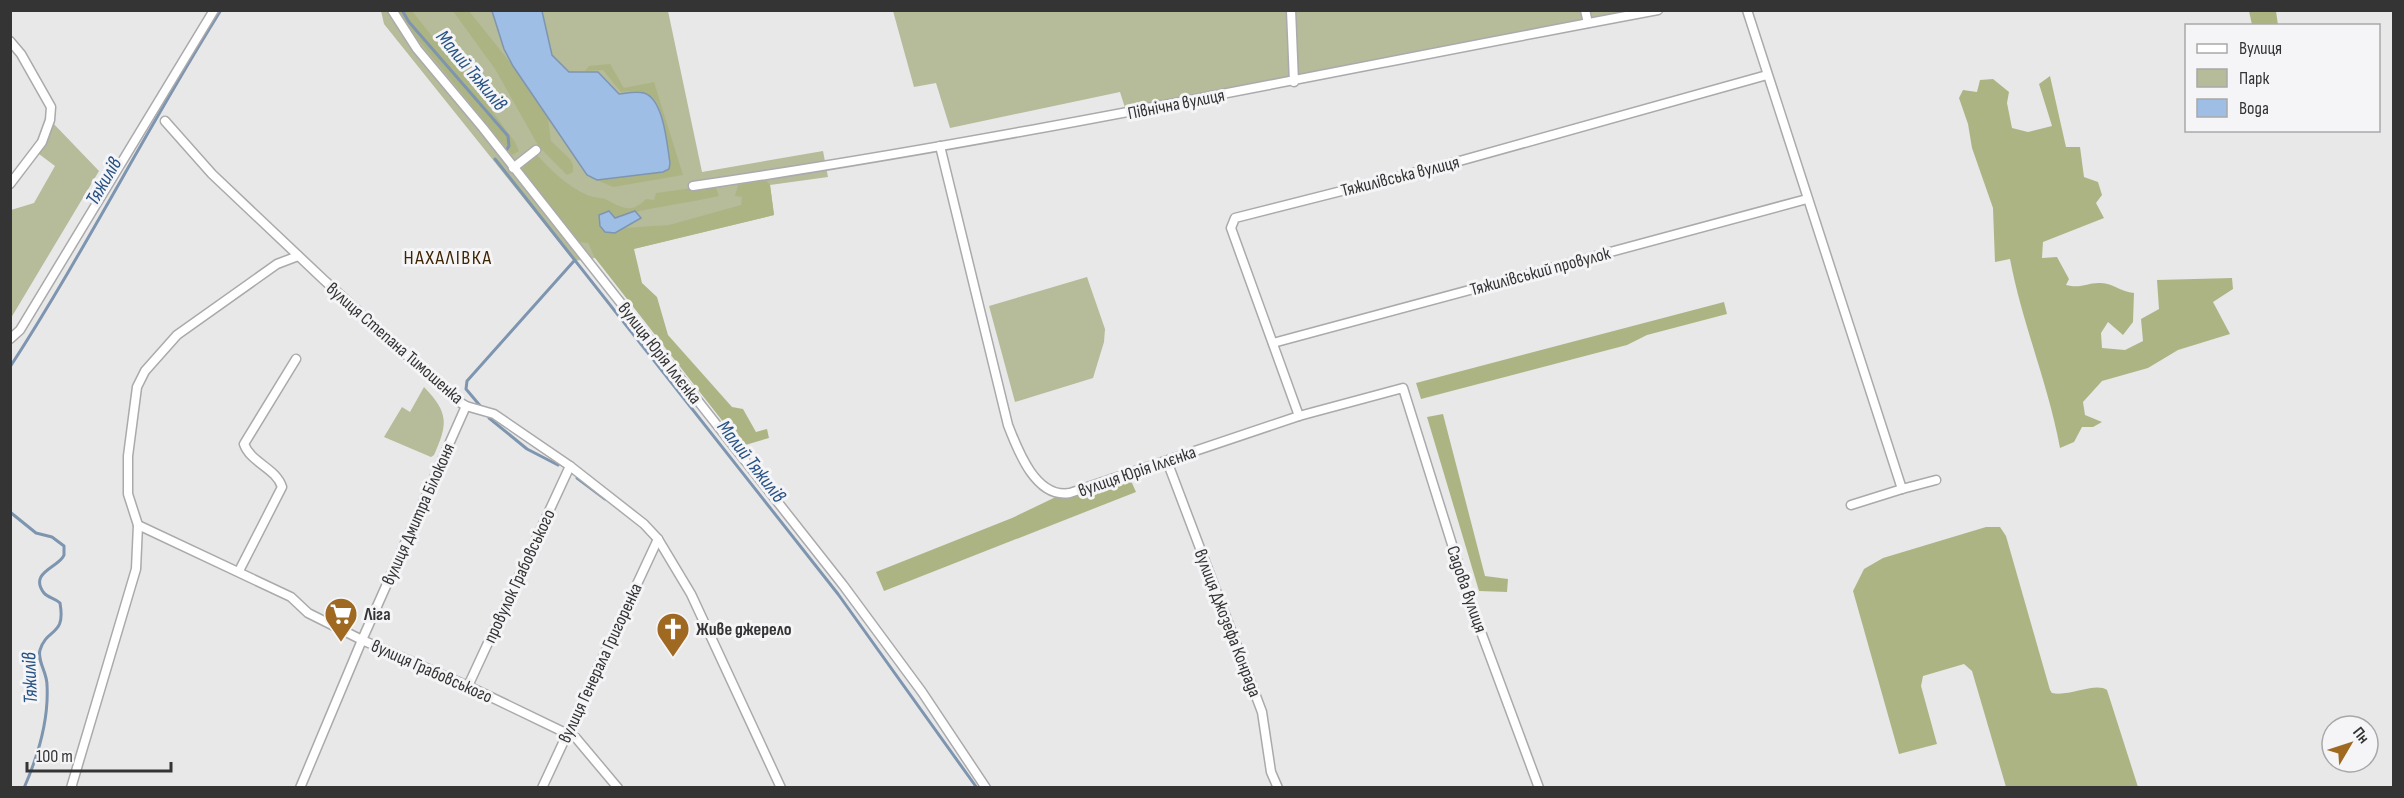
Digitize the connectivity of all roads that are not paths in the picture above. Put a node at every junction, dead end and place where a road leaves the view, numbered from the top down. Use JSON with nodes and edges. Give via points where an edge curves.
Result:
{"nodes":[{"id":1,"x":214,"y":10,"type":"edge"},
{"id":2,"x":392,"y":10,"type":"edge"},
{"id":3,"x":1291,"y":10,"type":"edge"},
{"id":4,"x":1585,"y":10,"type":"edge"},
{"id":5,"x":1658,"y":10,"type":"edge"},
{"id":6,"x":1747,"y":10,"type":"edge"},
{"id":7,"x":1588,"y":23,"type":"junction"},
{"id":8,"x":10,"y":41,"type":"edge"},
{"id":9,"x":1767,"y":75,"type":"junction"},
{"id":10,"x":1294,"y":82,"type":"junction"},
{"id":11,"x":165,"y":121,"type":"dead end"},
{"id":12,"x":940,"y":147,"type":"junction"},
{"id":13,"x":537,"y":150,"type":"dead end"},
{"id":14,"x":513,"y":168,"type":"junction"},
{"id":15,"x":10,"y":184,"type":"edge"},
{"id":16,"x":693,"y":186,"type":"dead end"},
{"id":17,"x":1808,"y":199,"type":"junction"},
{"id":18,"x":298,"y":256,"type":"junction"},
{"id":19,"x":10,"y":339,"type":"edge"},
{"id":20,"x":1272,"y":343,"type":"junction"},
{"id":21,"x":296,"y":359,"type":"dead end"},
{"id":22,"x":1403,"y":388,"type":"joint"},
{"id":23,"x":466,"y":406,"type":"junction"},
{"id":24,"x":1299,"y":416,"type":"junction"},
{"id":25,"x":1167,"y":461,"type":"junction"},
{"id":26,"x":570,"y":466,"type":"junction"},
{"id":27,"x":1936,"y":480,"type":"dead end"},
{"id":28,"x":1902,"y":489,"type":"junction"},
{"id":29,"x":1851,"y":505,"type":"dead end"},
{"id":30,"x":138,"y":525,"type":"junction"},
{"id":31,"x":658,"y":539,"type":"junction"},
{"id":32,"x":239,"y":571,"type":"junction"},
{"id":33,"x":362,"y":640,"type":"junction"},
{"id":34,"x":468,"y":686,"type":"junction"},
{"id":35,"x":568,"y":734,"type":"junction"},
{"id":36,"x":70,"y":788,"type":"edge"},
{"id":37,"x":300,"y":788,"type":"edge"},
{"id":38,"x":542,"y":788,"type":"edge"},
{"id":39,"x":618,"y":788,"type":"edge"},
{"id":40,"x":782,"y":788,"type":"edge"},
{"id":41,"x":986,"y":788,"type":"edge"},
{"id":42,"x":1278,"y":788,"type":"edge"},
{"id":43,"x":1539,"y":788,"type":"edge"}],
"edges":[{"from":1,"to":19,"type":"street","via":[[20,330]]},
{"from":2,"to":14,"type":"street","name":"вулиця Юрія Іллєнка","via":[[417,49]]},
{"from":3,"to":10,"type":"street"},
{"from":4,"to":7,"type":"street"},
{"from":5,"to":7,"type":"street","name":"Північна вулиця"},
{"from":6,"to":9,"type":"street"},
{"from":7,"to":10,"type":"street","name":"Північна вулиця"},
{"from":8,"to":15,"type":"street","via":[[51,107],[42,142]]},
{"from":9,"to":17,"type":"street"},
{"from":9,"to":20,"type":"street","name":"Тяжилівська вулиця","via":[[1456,162],[1235,218],[1231,228]]},
{"from":10,"to":12,"type":"street","name":"Північна вулиця"},
{"from":11,"to":18,"type":"street","name":"вулиця Степана Тимошенка","via":[[212,174]]},
{"from":12,"to":16,"type":"street","name":"Північна вулиця"},
{"from":12,"to":25,"type":"street","name":"вулиця Юрія Іллєнка","via":[[1008,425],[1031,471],[1046,489],[1060,495]]},
{"from":13,"to":14,"type":"street"},
{"from":14,"to":41,"type":"street","name":"вулиця Юрія Іллєнка","via":[[843,585]]},
{"from":17,"to":20,"type":"street","name":"Тяжилівський провулок"},
{"from":17,"to":28,"type":"street"},
{"from":18,"to":23,"type":"street","name":"вулиця Степана Тимошенка"},
{"from":18,"to":30,"type":"street","via":[[277,264],[204,314],[177,335],[145,370],[137,387],[128,456],[128,494]]},
{"from":20,"to":24,"type":"street","name":"Тяжилівська вулиця"},
{"from":21,"to":32,"type":"street","via":[[244,444],[247,452],[279,479],[282,487]]},
{"from":22,"to":24,"type":"street","name":"вулиця Юрія Іллєнка"},
{"from":22,"to":43,"type":"street","name":"Садова вулиця","via":[[1471,605]]},
{"from":23,"to":26,"type":"street","name":"вулиця Степана Тимошенка","via":[[494,414]]},
{"from":23,"to":33,"type":"street","name":"вулиця Дмитра Білоконя"},
{"from":24,"to":25,"type":"street","name":"вулиця Юрія Іллєнка"},
{"from":25,"to":42,"type":"street","name":"вулиця Джозефа Конрада","via":[[1262,712],[1271,772]]},
{"from":26,"to":31,"type":"street","name":"вулиця Степана Тимошенка"},
{"from":26,"to":34,"type":"street","name":"провулок Грабовського"},
{"from":27,"to":28,"type":"street"},
{"from":28,"to":29,"type":"street"},
{"from":30,"to":32,"type":"street","name":"вулиця Грабовського"},
{"from":30,"to":36,"type":"street","via":[[136,569]]},
{"from":31,"to":35,"type":"street","name":"вулиця Генерала Григоренка"},
{"from":31,"to":40,"type":"street","name":"вулиця Степана Тимошенка","via":[[692,594]]},
{"from":32,"to":33,"type":"street","name":"вулиця Грабовського"},
{"from":33,"to":34,"type":"street","name":"вулиця Грабовського"},
{"from":33,"to":37,"type":"street","name":"вулиця Дмитра Білоконя"},
{"from":34,"to":35,"type":"street","name":"вулиця Грабовського"},
{"from":35,"to":38,"type":"street","name":"вулиця Генерала Григоренка"},
{"from":35,"to":39,"type":"street","name":"вулиця Грабовського","via":[[585,747]]}]}
